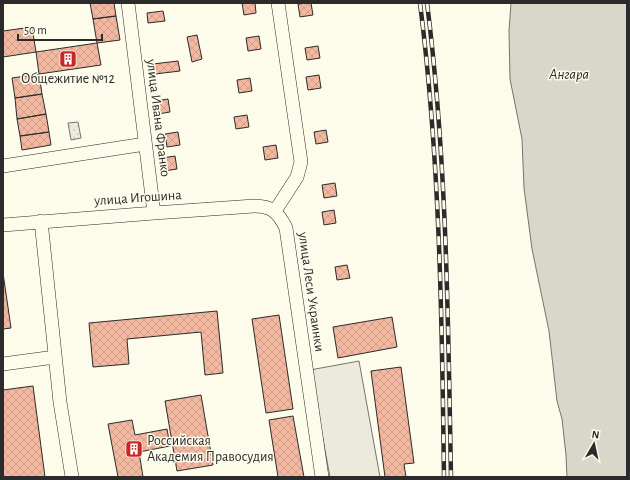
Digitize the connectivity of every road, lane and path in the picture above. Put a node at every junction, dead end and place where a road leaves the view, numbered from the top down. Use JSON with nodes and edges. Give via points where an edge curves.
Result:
{"nodes":[{"id":1,"x":128,"y":3,"type":"edge"},
{"id":2,"x":278,"y":3,"type":"edge"},
{"id":3,"x":145,"y":144,"type":"junction"},
{"id":4,"x":3,"y":166,"type":"edge"},
{"id":5,"x":275,"y":211,"type":"junction"},
{"id":6,"x":154,"y":212,"type":"junction"},
{"id":7,"x":41,"y":221,"type":"junction"},
{"id":8,"x":3,"y":225,"type":"edge"},
{"id":9,"x":55,"y":357,"type":"junction"},
{"id":10,"x":3,"y":364,"type":"edge"},
{"id":11,"x":72,"y":477,"type":"edge"},
{"id":12,"x":322,"y":477,"type":"edge"}],
"edges":[{"from":1,"to":3,"type":"street","name":"улица Ивана Франко"},
{"from":2,"to":5,"type":"street","via":[[301,162],[297,177]]},
{"from":3,"to":4,"type":"street"},
{"from":3,"to":6,"type":"street","name":"улица Ивана Франко"},
{"from":5,"to":6,"type":"street","name":"улица Игошина","via":[[265,206]]},
{"from":5,"to":12,"type":"street","name":"улица Леси Украинки","via":[[286,228]]},
{"from":6,"to":7,"type":"street","name":"улица Игошина"},
{"from":7,"to":8,"type":"street","name":"улица Игошина"},
{"from":7,"to":9,"type":"street"},
{"from":9,"to":10,"type":"street"},
{"from":9,"to":11,"type":"street"}]}
